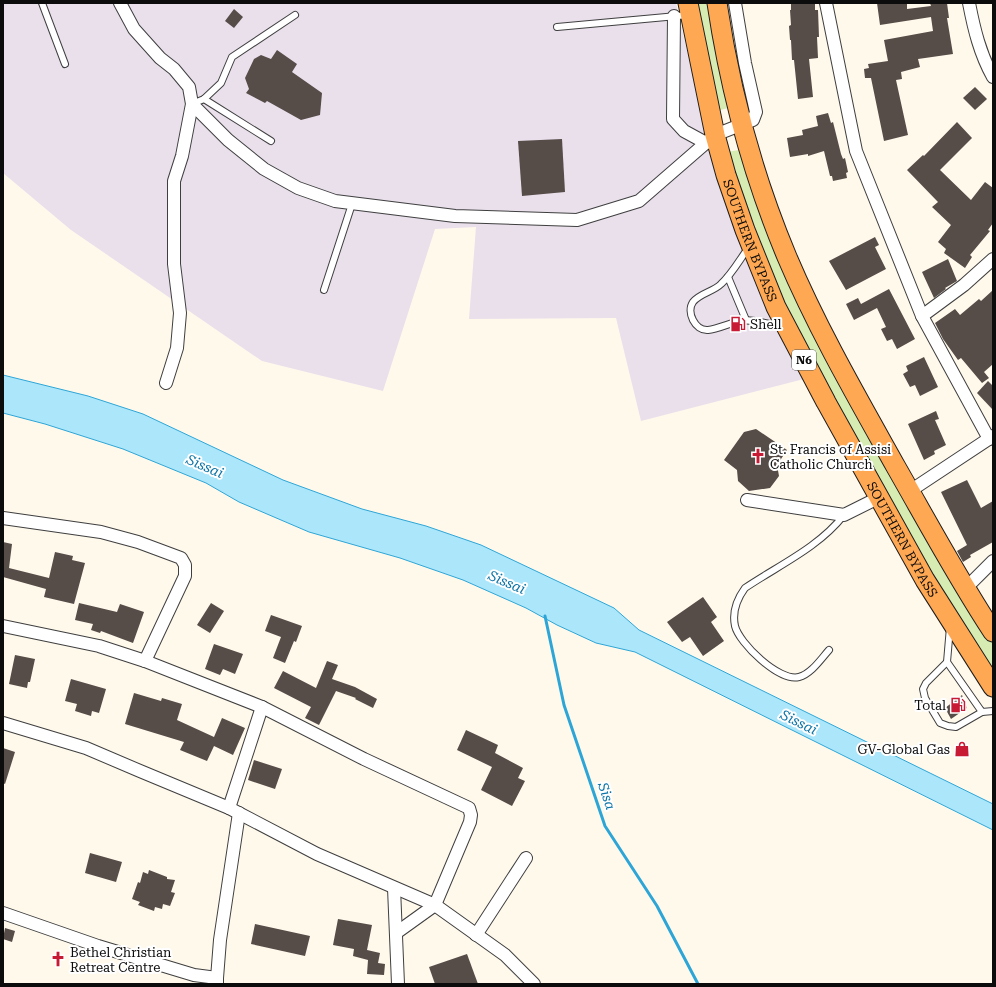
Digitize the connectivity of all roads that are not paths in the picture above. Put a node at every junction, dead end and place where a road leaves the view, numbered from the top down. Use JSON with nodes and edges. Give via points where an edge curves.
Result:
{"nodes":[{"id":1,"x":42,"y":3,"type":"edge"},
{"id":2,"x":120,"y":3,"type":"edge"},
{"id":3,"x":716,"y":3,"type":"edge"},
{"id":4,"x":735,"y":3,"type":"edge"},
{"id":5,"x":826,"y":3,"type":"edge"},
{"id":6,"x":969,"y":3,"type":"edge"},
{"id":7,"x":684,"y":12,"type":"edge"},
{"id":8,"x":295,"y":15,"type":"dead end"},
{"id":9,"x":557,"y":27,"type":"dead end"},
{"id":10,"x":65,"y":64,"type":"dead end"},
{"id":11,"x":993,"y":77,"type":"edge"},
{"id":12,"x":204,"y":100,"type":"junction"},
{"id":13,"x":192,"y":104,"type":"junction"},
{"id":14,"x":742,"y":124,"type":"junction"},
{"id":15,"x":710,"y":139,"type":"junction"},
{"id":16,"x":271,"y":141,"type":"dead end"},
{"id":17,"x":352,"y":204,"type":"junction"},
{"id":18,"x":751,"y":244,"type":"junction"},
{"id":19,"x":993,"y":259,"type":"edge"},
{"id":20,"x":728,"y":277,"type":"junction"},
{"id":21,"x":324,"y":290,"type":"dead end"},
{"id":22,"x":922,"y":316,"type":"junction"},
{"id":23,"x":746,"y":320,"type":"junction"},
{"id":24,"x":787,"y":328,"type":"junction"},
{"id":25,"x":166,"y":383,"type":"dead end"},
{"id":26,"x":991,"y":437,"type":"edge"},
{"id":27,"x":910,"y":491,"type":"junction"},
{"id":28,"x":880,"y":497,"type":"junction"},
{"id":29,"x":747,"y":500,"type":"dead end"},
{"id":30,"x":844,"y":516,"type":"junction"},
{"id":31,"x":3,"y":518,"type":"edge"},
{"id":32,"x":993,"y":561,"type":"edge"},
{"id":33,"x":965,"y":589,"type":"junction"},
{"id":34,"x":950,"y":620,"type":"junction"},
{"id":35,"x":3,"y":626,"type":"edge"},
{"id":36,"x":993,"y":632,"type":"edge"},
{"id":37,"x":829,"y":650,"type":"dead end"},
{"id":38,"x":145,"y":661,"type":"junction"},
{"id":39,"x":947,"y":662,"type":"junction"},
{"id":40,"x":993,"y":687,"type":"edge"},
{"id":41,"x":262,"y":707,"type":"junction"},
{"id":42,"x":993,"y":711,"type":"edge"},
{"id":43,"x":982,"y":712,"type":"junction"},
{"id":44,"x":3,"y":723,"type":"edge"},
{"id":45,"x":234,"y":811,"type":"junction"},
{"id":46,"x":526,"y":858,"type":"dead end"},
{"id":47,"x":394,"y":888,"type":"junction"},
{"id":48,"x":435,"y":905,"type":"junction"},
{"id":49,"x":3,"y":913,"type":"edge"},
{"id":50,"x":396,"y":933,"type":"junction"},
{"id":51,"x":476,"y":935,"type":"junction"},
{"id":52,"x":217,"y":981,"type":"edge"},
{"id":53,"x":398,"y":984,"type":"edge"},
{"id":54,"x":534,"y":984,"type":"edge"}],
"edges":[{"from":1,"to":10,"type":"lane"},
{"from":2,"to":13,"type":"street","via":[[134,29],[189,87]]},
{"from":3,"to":14,"type":"highway","name":"SOUTHERN BYPASS","number":"N6"},
{"from":4,"to":14,"type":"street","via":[[756,112],[753,120]]},
{"from":5,"to":22,"type":"street","via":[[856,151]]},
{"from":6,"to":11,"type":"street","via":[[976,36]]},
{"from":7,"to":9,"type":"lane"},
{"from":7,"to":15,"type":"highway","name":"SOUTHERN BYPASS","number":"N6"},
{"from":7,"to":15,"type":"street","via":[[674,118],[684,131]]},
{"from":8,"to":12,"type":"lane","via":[[232,57],[221,83]]},
{"from":12,"to":13,"type":"lane"},
{"from":12,"to":16,"type":"lane"},
{"from":13,"to":17,"type":"street","via":[[228,140],[264,169],[298,188]]},
{"from":13,"to":25,"type":"street","via":[[182,156],[174,181],[174,264],[180,313],[177,348]]},
{"from":14,"to":15,"type":"street"},
{"from":14,"to":27,"type":"highway","name":"SOUTHERN BYPASS","number":"N6","via":[[768,209],[807,302]]},
{"from":15,"to":17,"type":"street","via":[[639,201],[577,220],[455,216]]},
{"from":15,"to":18,"type":"highway","name":"SOUTHERN BYPASS","number":"N6"},
{"from":17,"to":21,"type":"lane"},
{"from":18,"to":20,"type":"lane"},
{"from":18,"to":24,"type":"highway","name":"SOUTHERN BYPASS","number":"N6"},
{"from":19,"to":22,"type":"street","via":[[964,285]]},
{"from":20,"to":23,"type":"lane"},
{"from":20,"to":23,"type":"lane","via":[[692,303],[691,315],[695,324],[708,330]]},
{"from":22,"to":26,"type":"street"},
{"from":23,"to":24,"type":"lane"},
{"from":24,"to":28,"type":"highway","name":"SOUTHERN BYPASS","number":"N6"},
{"from":26,"to":27,"type":"street"},
{"from":27,"to":33,"type":"highway","name":"SOUTHERN BYPASS","number":"N6"},
{"from":28,"to":30,"type":"street"},
{"from":28,"to":34,"type":"highway","name":"SOUTHERN BYPASS","number":"N6"},
{"from":29,"to":30,"type":"street"},
{"from":30,"to":37,"type":"lane","via":[[834,528],[801,553],[745,588],[739,596],[734,613],[739,636],[770,667],[783,675],[799,677],[807,673]]},
{"from":31,"to":38,"type":"street","via":[[101,532],[181,558],[185,565],[185,576]]},
{"from":32,"to":33,"type":"street"},
{"from":33,"to":36,"type":"highway","name":"SOUTHERN BYPASS","number":"N6"},
{"from":34,"to":39,"type":"lane"},
{"from":34,"to":40,"type":"highway","name":"SOUTHERN BYPASS","number":"N6"},
{"from":35,"to":38,"type":"street","via":[[99,646]]},
{"from":38,"to":41,"type":"street"},
{"from":39,"to":43,"type":"lane"},
{"from":39,"to":43,"type":"lane","via":[[923,689],[924,698],[940,723],[956,727]]},
{"from":41,"to":45,"type":"street"},
{"from":41,"to":48,"type":"street","via":[[364,759],[469,808],[470,822]]},
{"from":42,"to":43,"type":"lane"},
{"from":44,"to":45,"type":"street","via":[[86,748]]},
{"from":45,"to":47,"type":"street","via":[[317,854]]},
{"from":45,"to":52,"type":"street"},
{"from":46,"to":51,"type":"street"},
{"from":47,"to":48,"type":"street"},
{"from":47,"to":50,"type":"street"},
{"from":48,"to":50,"type":"street"},
{"from":48,"to":51,"type":"street"},
{"from":49,"to":52,"type":"street","via":[[105,948]]},
{"from":50,"to":53,"type":"street"},
{"from":51,"to":54,"type":"street","via":[[505,956]]}]}
